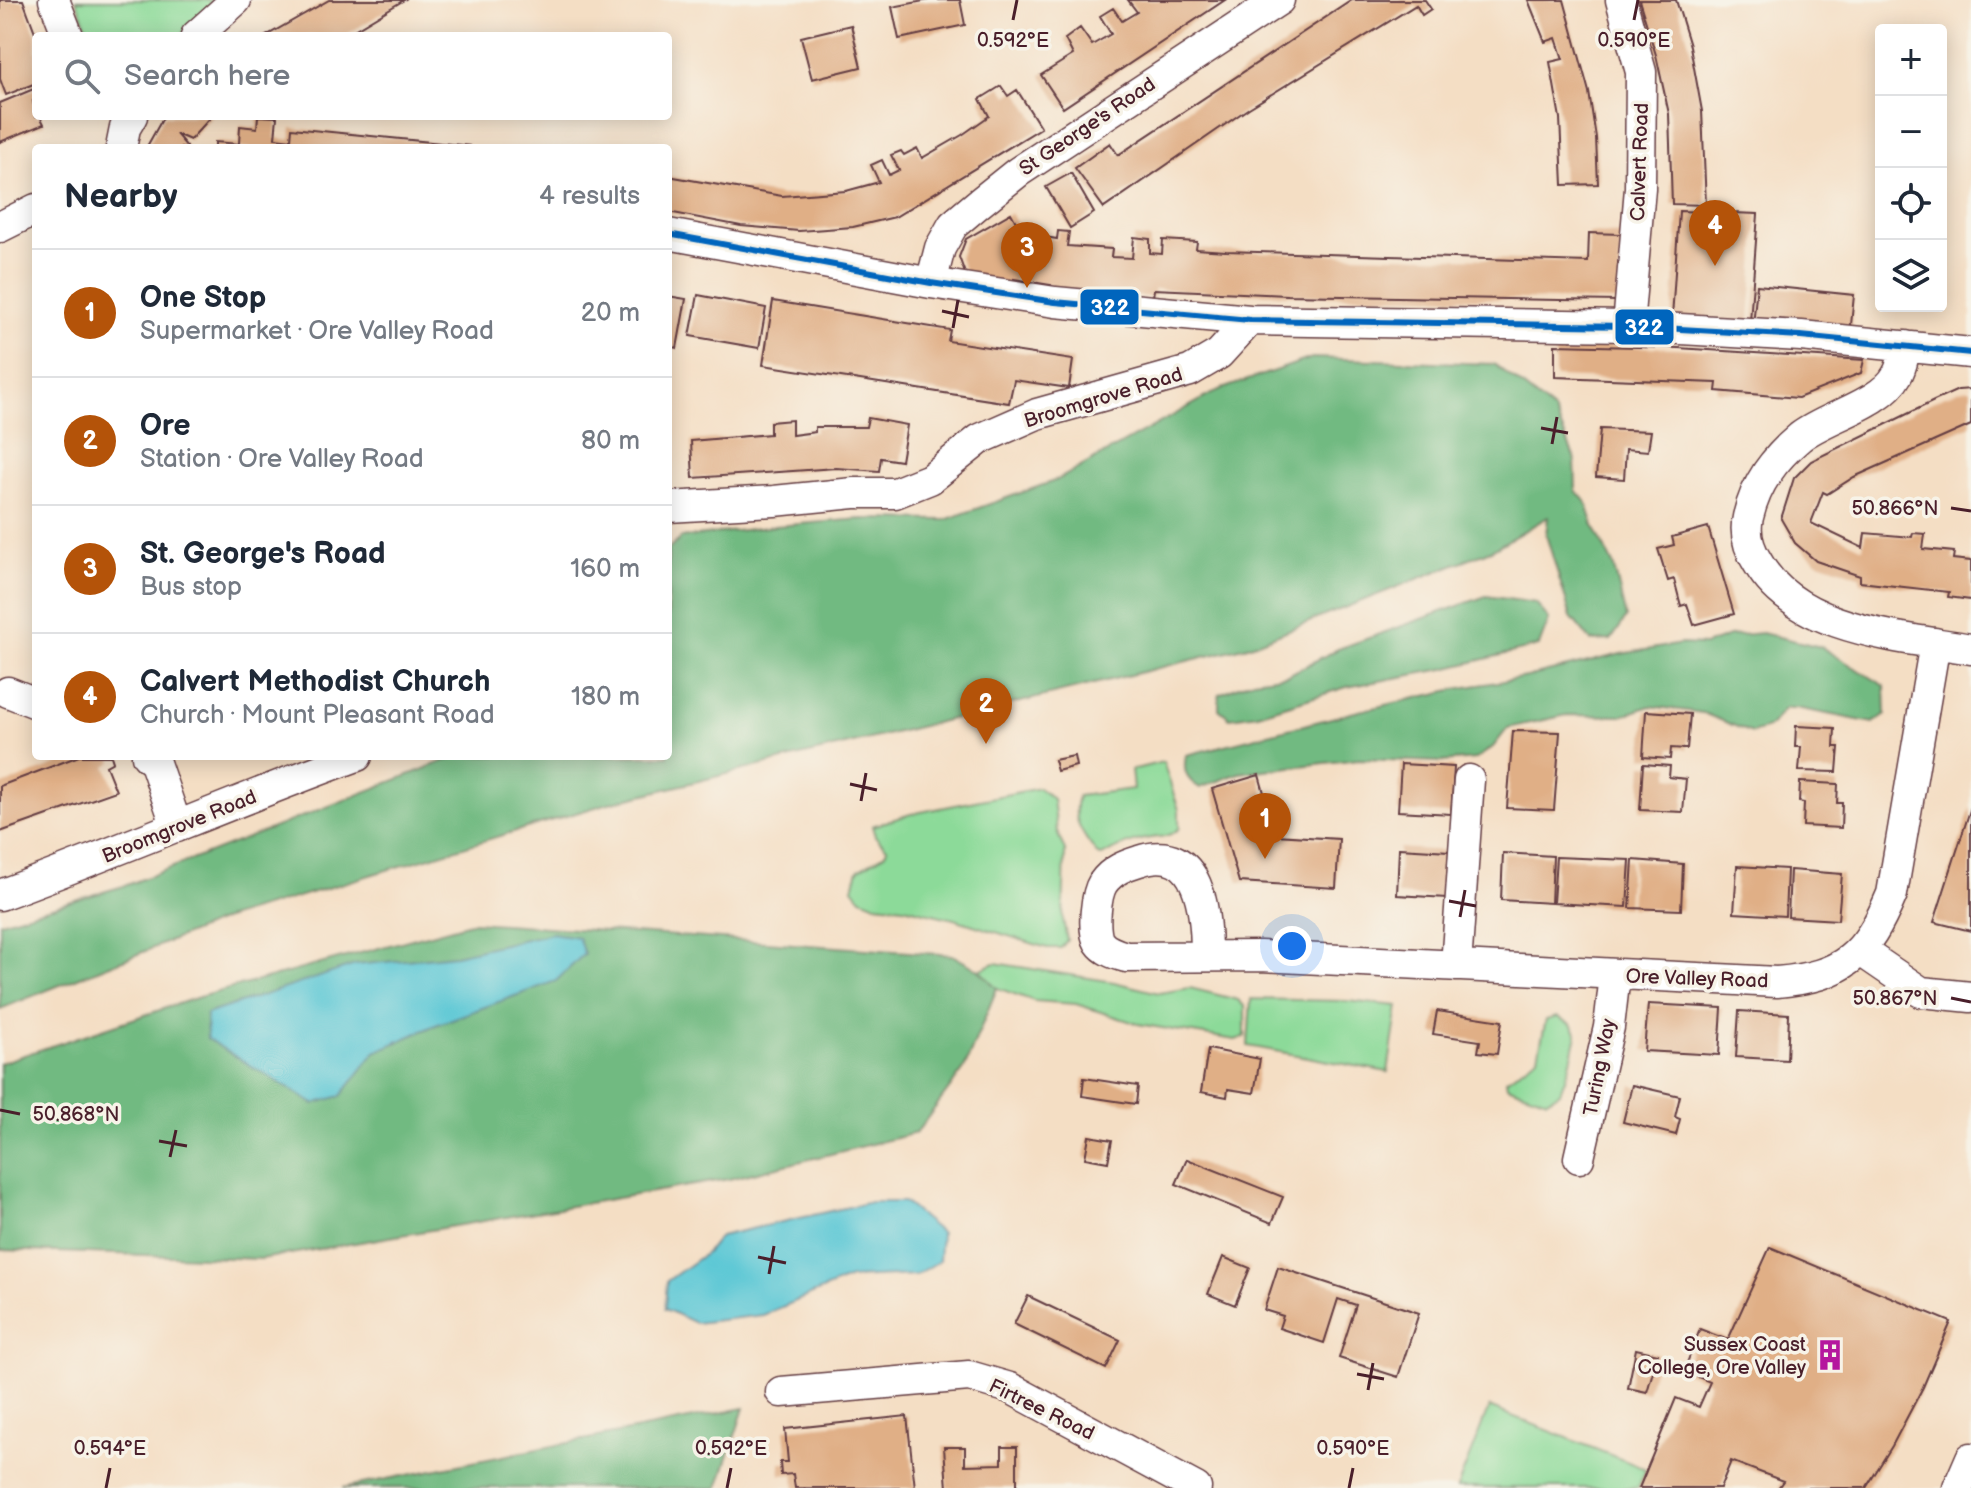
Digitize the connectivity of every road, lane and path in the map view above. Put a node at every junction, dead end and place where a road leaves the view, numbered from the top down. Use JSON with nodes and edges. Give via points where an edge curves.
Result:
{"nodes":[{"id":1,"x":54,"y":0,"type":"edge"},
{"id":2,"x":236,"y":0,"type":"edge"},
{"id":3,"x":1279,"y":0,"type":"edge"},
{"id":4,"x":1621,"y":0,"type":"edge"},
{"id":5,"x":66,"y":32,"type":"edge"},
{"id":6,"x":200,"y":32,"type":"edge"},
{"id":7,"x":32,"y":211,"type":"edge"},
{"id":8,"x":0,"y":227,"type":"edge"},
{"id":9,"x":672,"y":235,"type":"edge"},
{"id":10,"x":931,"y":283,"type":"junction"},
{"id":11,"x":1250,"y":320,"type":"junction"},
{"id":12,"x":1628,"y":326,"type":"junction"},
{"id":13,"x":1906,"y":346,"type":"junction"},
{"id":14,"x":1971,"y":353,"type":"edge"},
{"id":15,"x":672,"y":507,"type":"edge"},
{"id":16,"x":1935,"y":643,"type":"junction"},
{"id":17,"x":1971,"y":649,"type":"edge"},
{"id":18,"x":8,"y":692,"type":"dead end"},
{"id":19,"x":32,"y":701,"type":"edge"},
{"id":20,"x":152,"y":760,"type":"edge"},
{"id":21,"x":347,"y":760,"type":"edge"},
{"id":22,"x":1469,"y":780,"type":"dead end"},
{"id":23,"x":177,"y":827,"type":"junction"},
{"id":24,"x":0,"y":895,"type":"edge"},
{"id":25,"x":1861,"y":951,"type":"junction"},
{"id":26,"x":1206,"y":955,"type":"dead end"},
{"id":27,"x":1456,"y":966,"type":"junction"},
{"id":28,"x":1615,"y":975,"type":"junction"},
{"id":29,"x":1971,"y":997,"type":"edge"},
{"id":30,"x":1579,"y":1158,"type":"dead end"},
{"id":31,"x":781,"y":1392,"type":"dead end"},
{"id":32,"x":1971,"y":1458,"type":"edge"},
{"id":33,"x":1196,"y":1488,"type":"edge"},
{"id":34,"x":1958,"y":1488,"type":"edge"}],
"edges":[{"from":1,"to":5,"type":"street"},
{"from":2,"to":6,"type":"street"},
{"from":3,"to":10,"type":"street","name":"St George's Road","via":[[1018,172],[978,204],[953,225]]},
{"from":4,"to":12,"type":"street","name":"Calvert Road","via":[[1641,72],[1640,188]]},
{"from":7,"to":8,"type":"street"},
{"from":9,"to":10,"type":"street"},
{"from":10,"to":11,"type":"street","via":[[1055,302]]},
{"from":11,"to":12,"type":"street"},
{"from":11,"to":15,"type":"street","name":"Broomgrove Road","via":[[1219,354],[1190,371],[1037,414],[980,439],[930,479],[895,493]]},
{"from":12,"to":13,"type":"street"},
{"from":13,"to":14,"type":"street"},
{"from":13,"to":16,"type":"street","via":[[1896,378],[1874,397],[1803,435],[1772,463],[1753,496],[1746,525],[1750,549],[1762,571],[1800,607],[1835,622]]},
{"from":16,"to":17,"type":"street"},
{"from":16,"to":25,"type":"street","name":"Ore Valley Road","via":[[1892,894]]},
{"from":18,"to":19,"type":"street"},
{"from":20,"to":23,"type":"street"},
{"from":21,"to":23,"type":"street","name":"Broomgrove Road"},
{"from":22,"to":27,"type":"street"},
{"from":23,"to":24,"type":"street","name":"Broomgrove Road"},
{"from":25,"to":28,"type":"street","name":"Ore Valley Road","via":[[1812,979]]},
{"from":25,"to":29,"type":"street","via":[[1921,992]]},
{"from":26,"to":27,"type":"street","name":"Ore Valley Road"},
{"from":27,"to":28,"type":"street","name":"Ore Valley Road"},
{"from":28,"to":30,"type":"street","name":"Turing Way","via":[[1609,1027]]},
{"from":31,"to":33,"type":"street","name":"Firtree Road","via":[[969,1376],[1010,1388]]},
{"from":32,"to":34,"type":"street"}]}
